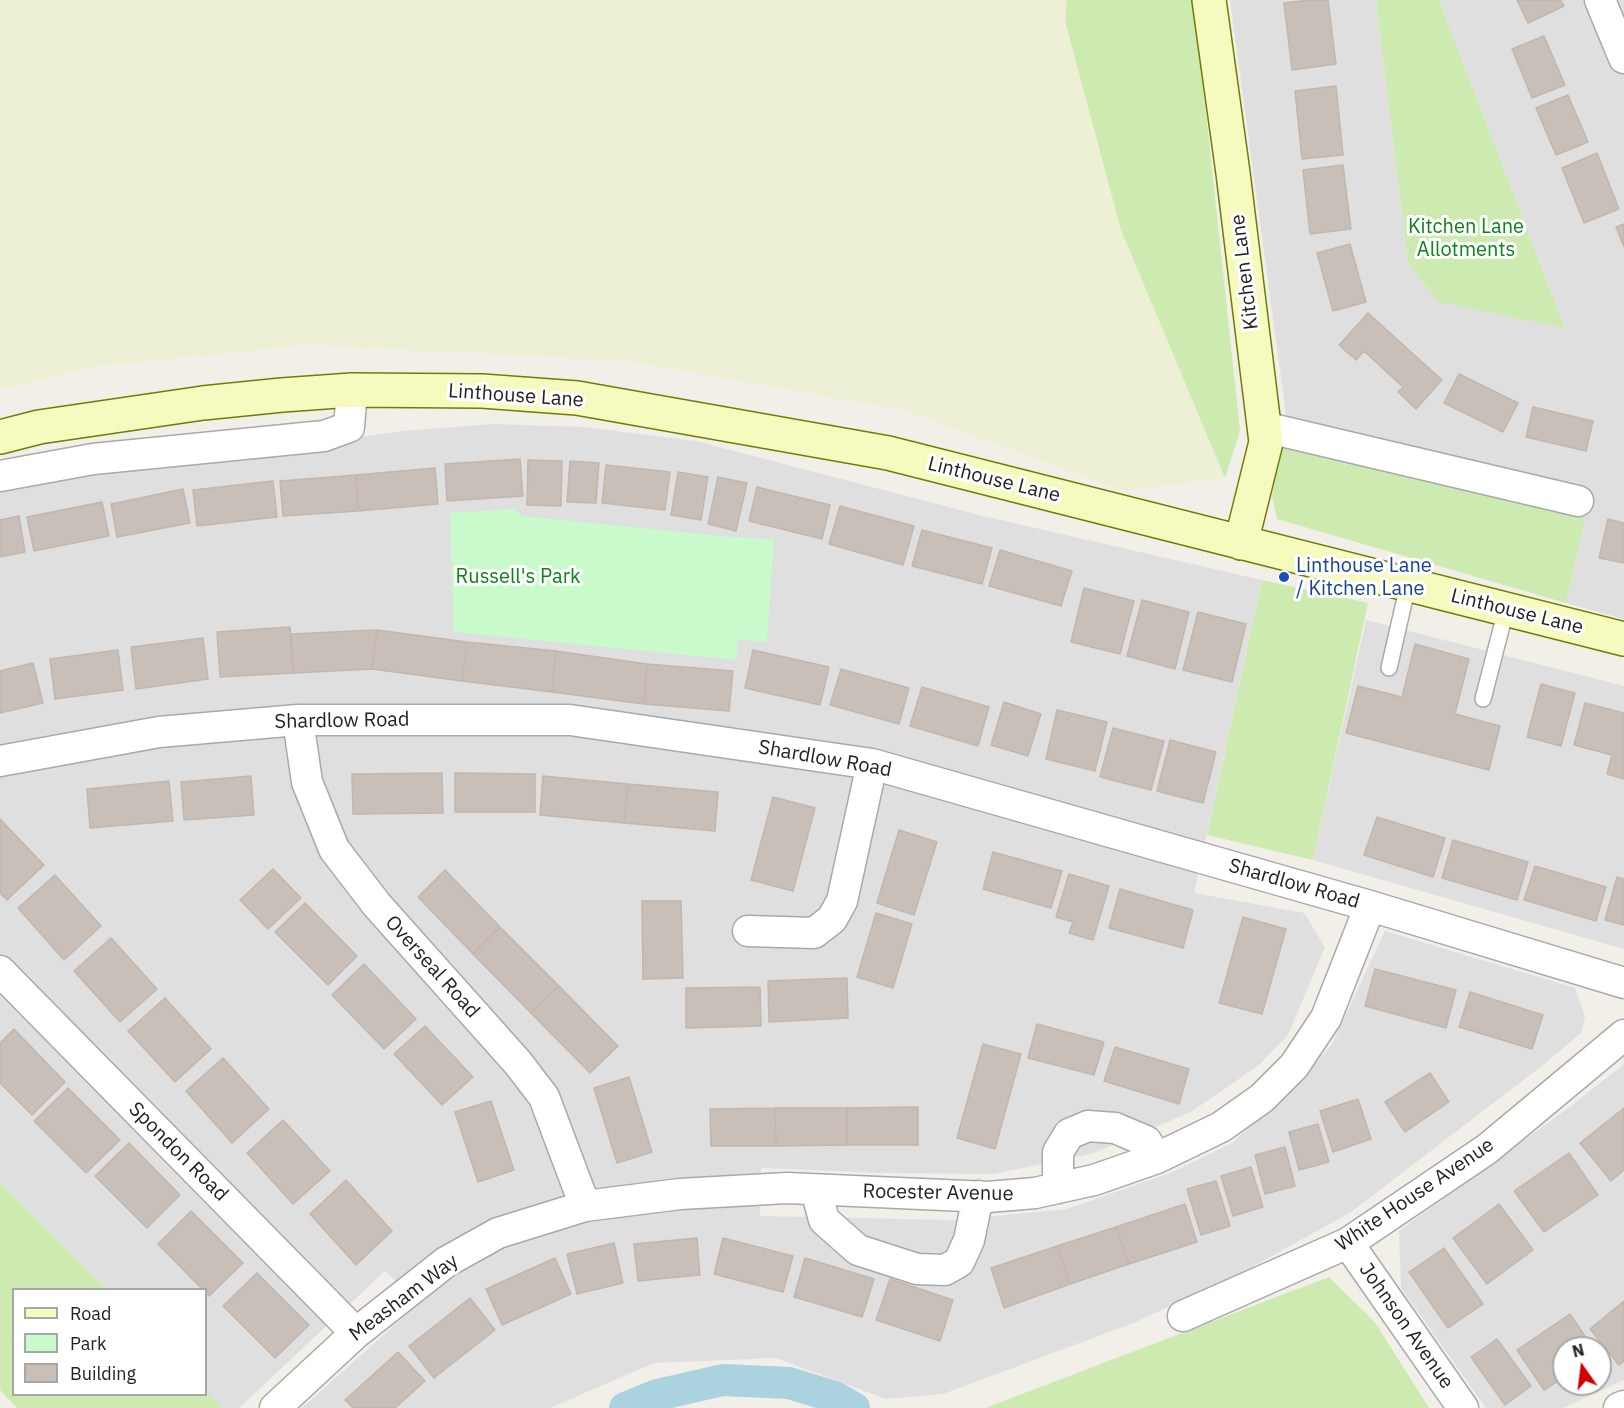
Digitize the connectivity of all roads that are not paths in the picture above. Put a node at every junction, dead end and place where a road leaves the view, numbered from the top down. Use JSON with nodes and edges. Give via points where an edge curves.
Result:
{"nodes":[{"id":1,"x":1209,"y":0,"type":"edge"},
{"id":2,"x":1600,"y":0,"type":"edge"},
{"id":3,"x":1624,"y":58,"type":"edge"},
{"id":4,"x":352,"y":390,"type":"junction"},
{"id":5,"x":1264,"y":428,"type":"junction"},
{"id":6,"x":0,"y":437,"type":"edge"},
{"id":7,"x":0,"y":476,"type":"edge"},
{"id":8,"x":1578,"y":501,"type":"dead end"},
{"id":9,"x":1241,"y":543,"type":"junction"},
{"id":10,"x":1408,"y":585,"type":"junction"},
{"id":11,"x":1506,"y":610,"type":"junction"},
{"id":12,"x":1624,"y":639,"type":"edge"},
{"id":13,"x":1389,"y":668,"type":"dead end"},
{"id":14,"x":1483,"y":699,"type":"dead end"},
{"id":15,"x":298,"y":720,"type":"junction"},
{"id":16,"x":0,"y":760,"type":"edge"},
{"id":17,"x":872,"y":764,"type":"junction"},
{"id":18,"x":1370,"y":906,"type":"junction"},
{"id":19,"x":748,"y":931,"type":"dead end"},
{"id":20,"x":0,"y":971,"type":"edge"},
{"id":21,"x":1624,"y":983,"type":"edge"},
{"id":22,"x":1624,"y":1035,"type":"edge"},
{"id":23,"x":1157,"y":1158,"type":"junction"},
{"id":24,"x":1058,"y":1188,"type":"junction"},
{"id":25,"x":816,"y":1190,"type":"junction"},
{"id":26,"x":978,"y":1196,"type":"junction"},
{"id":27,"x":585,"y":1206,"type":"junction"},
{"id":28,"x":1348,"y":1243,"type":"junction"},
{"id":29,"x":1183,"y":1316,"type":"dead end"},
{"id":30,"x":356,"y":1333,"type":"junction"},
{"id":31,"x":1624,"y":1406,"type":"edge"},
{"id":32,"x":275,"y":1408,"type":"edge"},
{"id":33,"x":1463,"y":1408,"type":"edge"},
{"id":34,"x":1619,"y":1408,"type":"edge"}],
"edges":[{"from":1,"to":5,"type":"street","name":"Kitchen Lane"},
{"from":2,"to":3,"type":"street"},
{"from":4,"to":6,"type":"street","name":"Linthouse Lane","via":[[203,403],[39,427]]},
{"from":4,"to":7,"type":"street","via":[[349,427],[324,436],[93,459]]},
{"from":4,"to":9,"type":"street","name":"Linthouse Lane","via":[[482,391],[577,398],[690,416],[888,453]]},
{"from":5,"to":8,"type":"street"},
{"from":5,"to":9,"type":"street","name":"Kitchen Lane","via":[[1266,442]]},
{"from":9,"to":10,"type":"street","name":"Linthouse Lane"},
{"from":10,"to":11,"type":"street","name":"Linthouse Lane"},
{"from":10,"to":13,"type":"lane"},
{"from":11,"to":12,"type":"street","name":"Linthouse Lane"},
{"from":11,"to":14,"type":"lane"},
{"from":15,"to":16,"type":"street","name":"Shardlow Road","via":[[159,732]]},
{"from":15,"to":17,"type":"street","name":"Shardlow Road","via":[[570,720]]},
{"from":15,"to":27,"type":"street","name":"Overseal Road","via":[[308,782],[334,849],[377,905],[544,1097]]},
{"from":17,"to":18,"type":"street","name":"Shardlow Road"},
{"from":17,"to":19,"type":"street","via":[[842,901],[832,919],[814,933]]},
{"from":18,"to":21,"type":"street","name":"Shardlow Road"},
{"from":18,"to":23,"type":"street","name":"Rocester Avenue","via":[[1326,1018],[1294,1066],[1262,1098],[1221,1127]]},
{"from":20,"to":30,"type":"street","name":"Spondon Road"},
{"from":22,"to":28,"type":"street","name":"White House Avenue","via":[[1487,1149]]},
{"from":23,"to":24,"type":"street","name":"Rocester Avenue"},
{"from":23,"to":24,"type":"street","via":[[1146,1141],[1115,1128],[1088,1126],[1069,1134],[1058,1152]]},
{"from":24,"to":26,"type":"street","name":"Rocester Avenue"},
{"from":25,"to":26,"type":"street","name":"Rocester Avenue"},
{"from":25,"to":26,"type":"street","via":[[824,1220],[858,1250],[917,1269],[945,1270],[959,1262]]},
{"from":25,"to":27,"type":"street","name":"Rocester Avenue","via":[[680,1194]]},
{"from":27,"to":30,"type":"street","name":"Measham Way","via":[[498,1233],[446,1262]]},
{"from":28,"to":29,"type":"street","name":"White House Avenue"},
{"from":28,"to":33,"type":"street","name":"Johnson Avenue"},
{"from":30,"to":32,"type":"street","name":"Measham Way"},
{"from":31,"to":34,"type":"street"}]}
